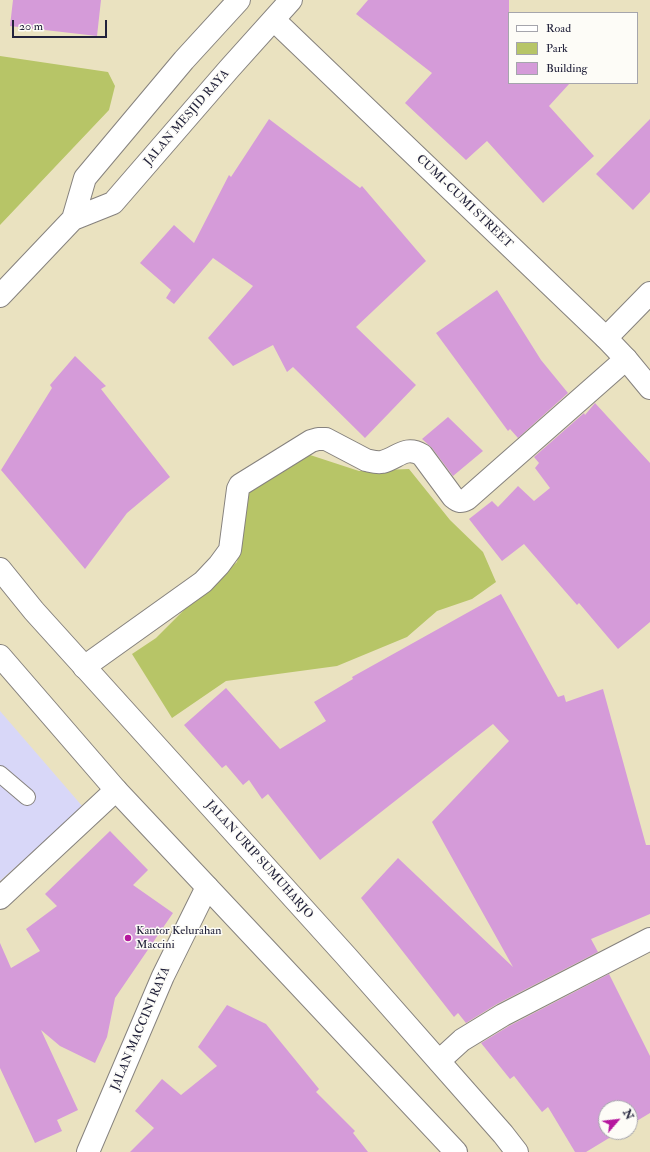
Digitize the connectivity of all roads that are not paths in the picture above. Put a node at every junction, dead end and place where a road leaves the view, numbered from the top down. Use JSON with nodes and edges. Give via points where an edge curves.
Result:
{"nodes":[{"id":1,"x":239,"y":0,"type":"edge"},
{"id":2,"x":291,"y":0,"type":"edge"},
{"id":3,"x":274,"y":20,"type":"junction"},
{"id":4,"x":73,"y":219,"type":"junction"},
{"id":5,"x":650,"y":293,"type":"edge"},
{"id":6,"x":0,"y":296,"type":"edge"},
{"id":7,"x":606,"y":338,"type":"junction"},
{"id":8,"x":626,"y":359,"type":"junction"},
{"id":9,"x":650,"y":388,"type":"edge"},
{"id":10,"x":0,"y":569,"type":"edge"},
{"id":11,"x":2,"y":664,"type":"edge"},
{"id":12,"x":84,"y":667,"type":"junction"},
{"id":13,"x":0,"y":774,"type":"edge"},
{"id":14,"x":116,"y":790,"type":"junction"},
{"id":15,"x":27,"y":797,"type":"dead end"},
{"id":16,"x":207,"y":887,"type":"junction"},
{"id":17,"x":0,"y":898,"type":"edge"},
{"id":18,"x":650,"y":939,"type":"edge"},
{"id":19,"x":439,"y":1061,"type":"junction"},
{"id":20,"x":88,"y":1152,"type":"edge"},
{"id":21,"x":456,"y":1152,"type":"edge"},
{"id":22,"x":517,"y":1152,"type":"edge"}],
"edges":[{"from":1,"to":4,"type":"main road","name":"JALAN MESJID RAYA","via":[[184,60],[85,178]]},
{"from":2,"to":3,"type":"main road","name":"JALAN MESJID RAYA"},
{"from":3,"to":4,"type":"main road","name":"JALAN MESJID RAYA","via":[[113,203]]},
{"from":3,"to":7,"type":"main road","name":"CUMI-CUMI STREET"},
{"from":4,"to":6,"type":"main road","name":"JALAN MESJID RAYA"},
{"from":5,"to":7,"type":"main road"},
{"from":7,"to":8,"type":"main road","name":"CUMI-CUMI STREET"},
{"from":8,"to":9,"type":"main road","name":"CUMI-CUMI STREET"},
{"from":8,"to":12,"type":"main road","via":[[462,501],[453,498],[422,455],[415,451],[372,462],[326,439],[311,441],[240,485],[230,550],[203,582]]},
{"from":10,"to":12,"type":"main road","name":"JALAN URIP SUMUHARJO"},
{"from":11,"to":14,"type":"main road"},
{"from":12,"to":19,"type":"main road","name":"JALAN URIP SUMUHARJO"},
{"from":13,"to":15,"type":"lane"},
{"from":14,"to":16,"type":"main road"},
{"from":14,"to":17,"type":"main road"},
{"from":16,"to":20,"type":"main road","name":"JALAN MACCINI RAYA","via":[[163,976]]},
{"from":16,"to":21,"type":"main road"},
{"from":18,"to":19,"type":"main road","via":[[503,1015],[462,1040]]},
{"from":19,"to":22,"type":"main road","name":"JALAN URIP SUMUHARJO"}]}
